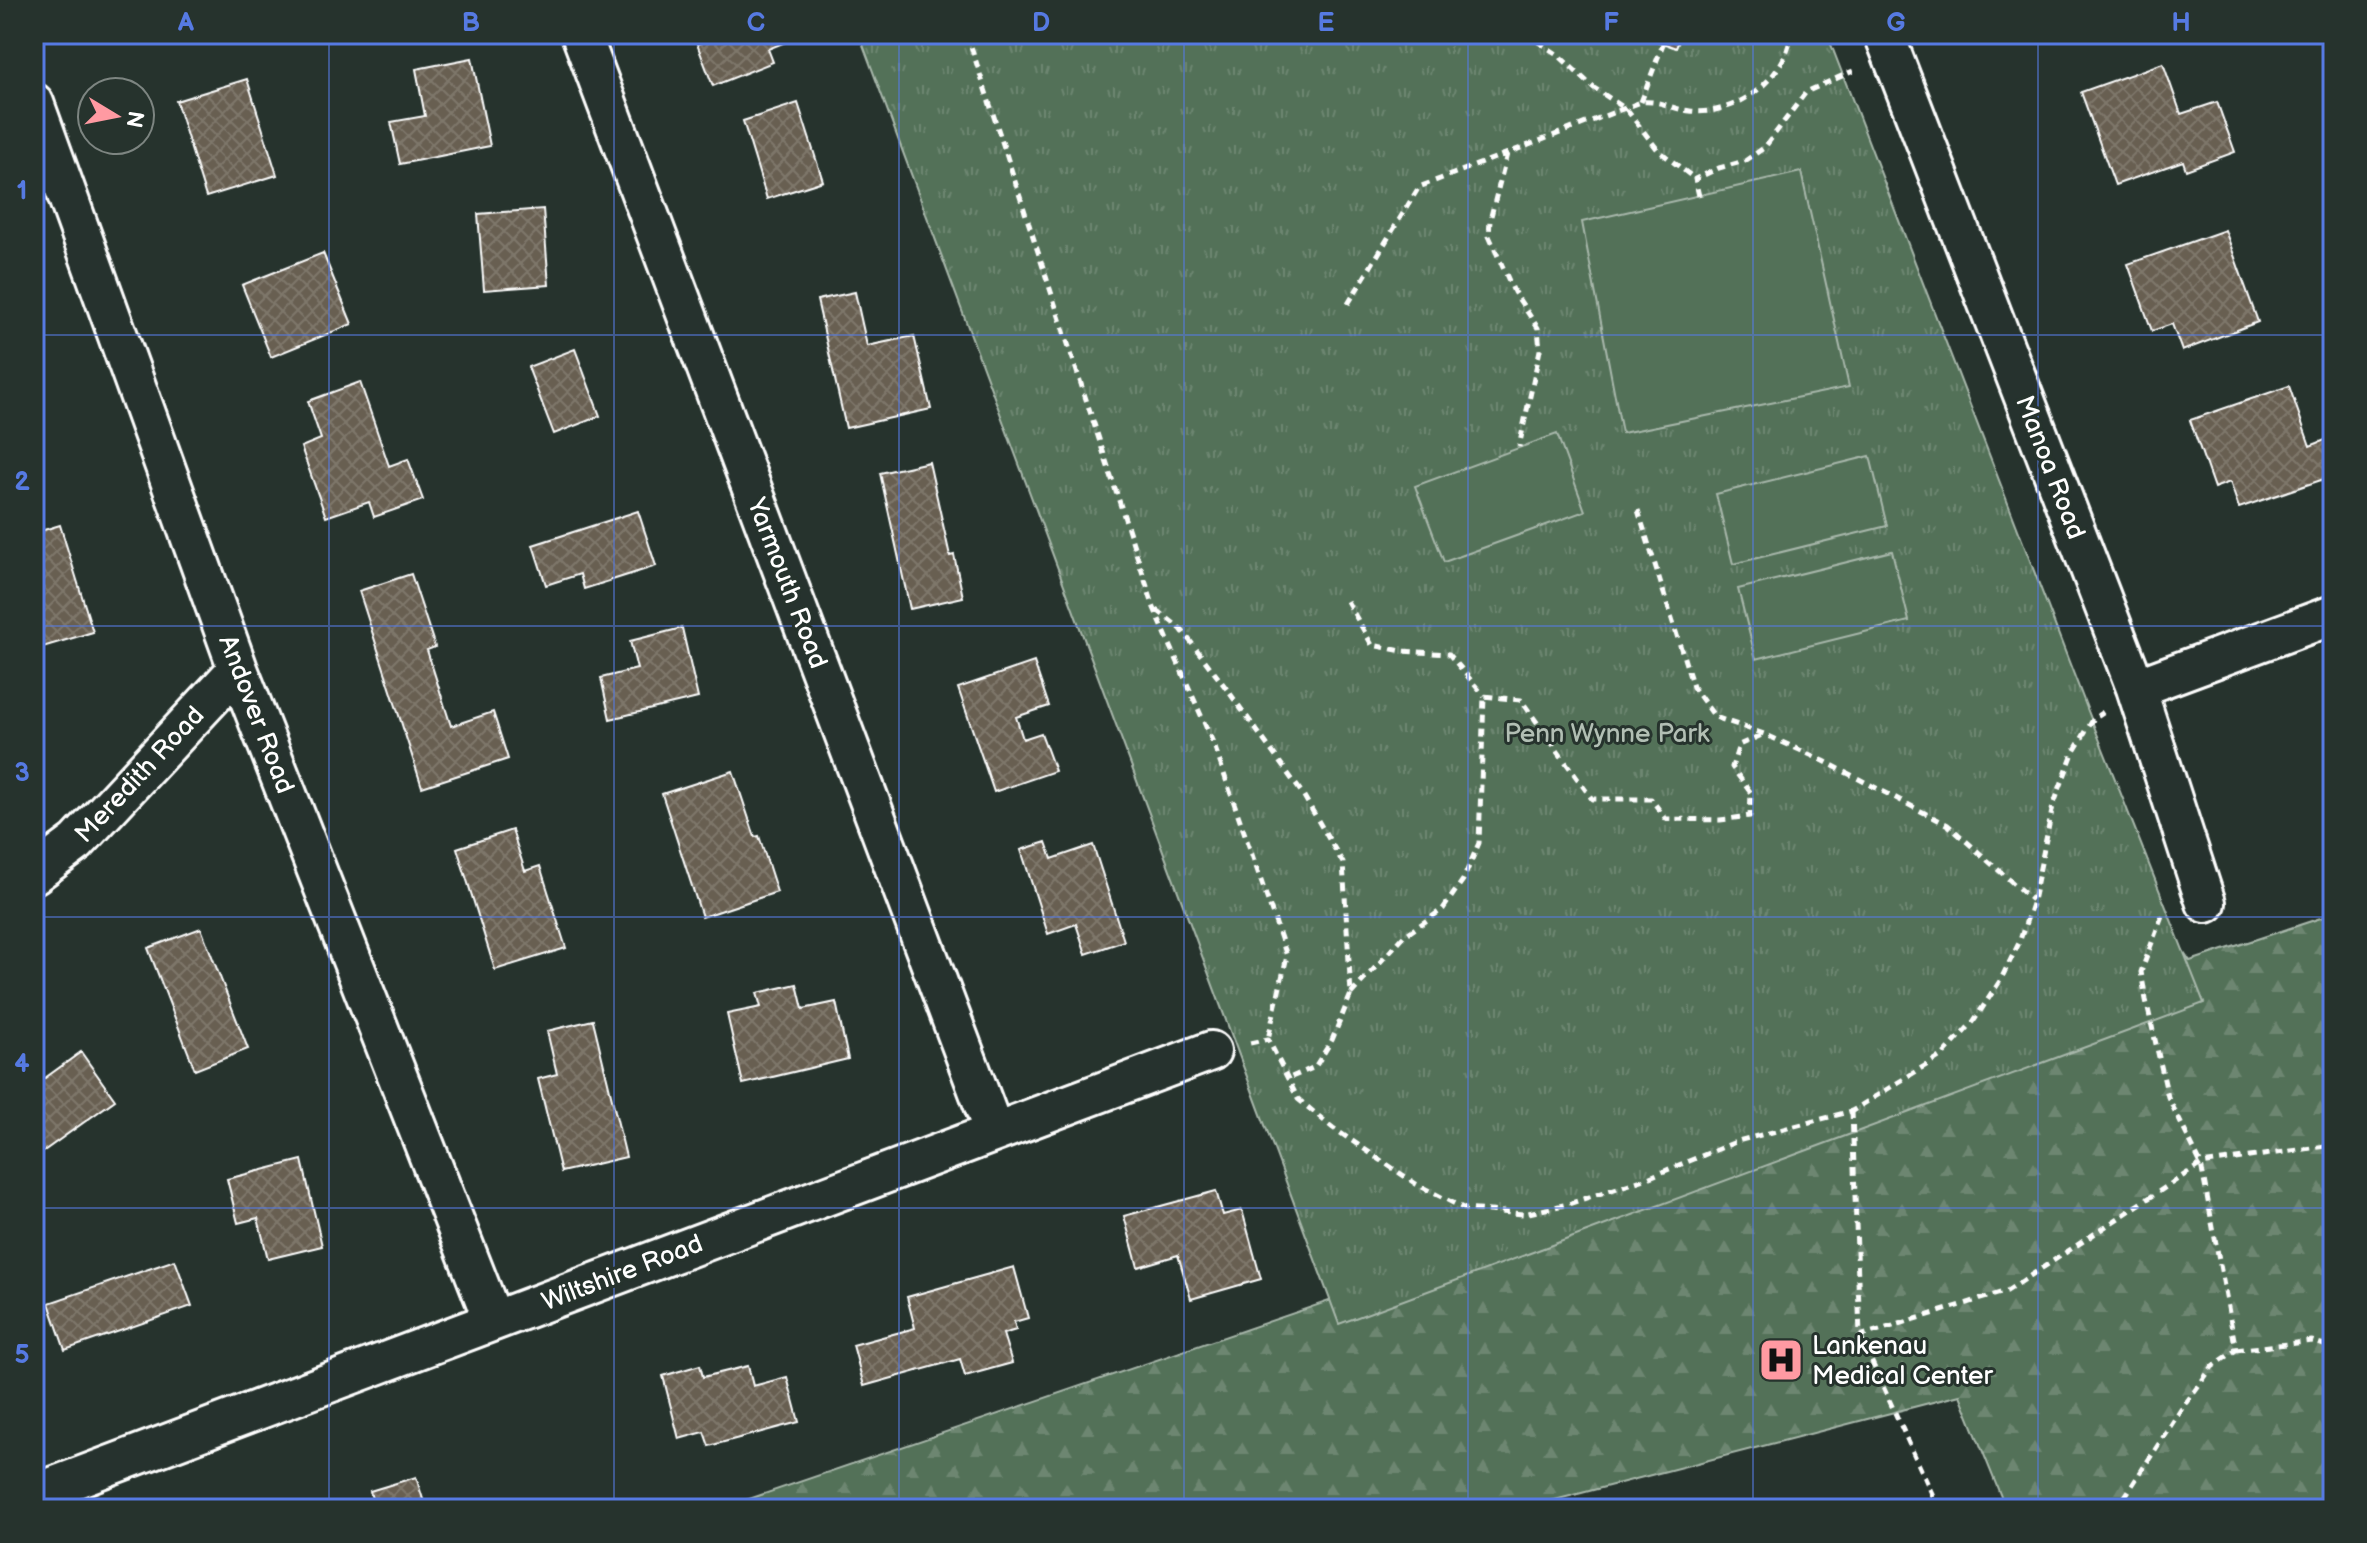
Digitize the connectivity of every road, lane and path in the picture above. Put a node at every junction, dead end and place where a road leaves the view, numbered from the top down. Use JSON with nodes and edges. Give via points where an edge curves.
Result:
{"nodes":[{"id":1,"x":581,"y":34,"type":"edge"},
{"id":2,"x":967,"y":34,"type":"edge"},
{"id":3,"x":1526,"y":34,"type":"edge"},
{"id":4,"x":1791,"y":34,"type":"edge"},
{"id":5,"x":1663,"y":44,"type":"dead end"},
{"id":6,"x":1888,"y":45,"type":"edge"},
{"id":7,"x":1641,"y":102,"type":"junction"},
{"id":8,"x":34,"y":103,"type":"edge"},
{"id":9,"x":1626,"y":109,"type":"junction"},
{"id":10,"x":1508,"y":153,"type":"junction"},
{"id":11,"x":44,"y":154,"type":"edge"},
{"id":12,"x":1695,"y":179,"type":"junction"},
{"id":13,"x":1699,"y":196,"type":"dead end"},
{"id":14,"x":1348,"y":304,"type":"dead end"},
{"id":15,"x":1519,"y":447,"type":"dead end"},
{"id":16,"x":1638,"y":510,"type":"dead end"},
{"id":17,"x":1347,"y":601,"type":"dead end"},
{"id":18,"x":1154,"y":608,"type":"junction"},
{"id":19,"x":2333,"y":615,"type":"edge"},
{"id":20,"x":238,"y":669,"type":"junction"},
{"id":21,"x":2136,"y":688,"type":"junction"},
{"id":22,"x":1484,"y":696,"type":"junction"},
{"id":23,"x":1764,"y":734,"type":"junction"},
{"id":24,"x":2188,"y":847,"type":"junction"},
{"id":25,"x":34,"y":874,"type":"edge"},
{"id":26,"x":2033,"y":901,"type":"junction"},
{"id":27,"x":2206,"y":903,"type":"dead end"},
{"id":28,"x":1351,"y":994,"type":"junction"},
{"id":29,"x":1268,"y":1039,"type":"junction"},
{"id":30,"x":1211,"y":1051,"type":"joint"},
{"id":31,"x":1287,"y":1079,"type":"junction"},
{"id":32,"x":1852,"y":1111,"type":"junction"},
{"id":33,"x":994,"y":1132,"type":"junction"},
{"id":34,"x":2333,"y":1145,"type":"edge"},
{"id":35,"x":2201,"y":1164,"type":"junction"},
{"id":36,"x":493,"y":1320,"type":"junction"},
{"id":37,"x":1860,"y":1336,"type":"junction"},
{"id":38,"x":2333,"y":1348,"type":"edge"},
{"id":39,"x":2236,"y":1350,"type":"junction"},
{"id":40,"x":34,"y":1494,"type":"edge"},
{"id":41,"x":1939,"y":1509,"type":"edge"},
{"id":42,"x":2117,"y":1509,"type":"edge"}],
"edges":[{"from":1,"to":33,"type":"street","name":"Yarmouth Road"},
{"from":2,"to":18,"type":"path"},
{"from":3,"to":9,"type":"path"},
{"from":4,"to":7,"type":"path","via":[[1775,71],[1752,96],[1721,109],[1690,111]]},
{"from":5,"to":7,"type":"path"},
{"from":6,"to":12,"type":"path","via":[[1806,92],[1765,147],[1745,161]]},
{"from":6,"to":21,"type":"street","name":"Manoa Road"},
{"from":7,"to":9,"type":"path"},
{"from":8,"to":11,"type":"street","name":"Andover Road"},
{"from":9,"to":10,"type":"path"},
{"from":9,"to":12,"type":"path","via":[[1658,150]]},
{"from":10,"to":14,"type":"path","via":[[1419,187]]},
{"from":10,"to":15,"type":"path","via":[[1489,236],[1514,292],[1538,328],[1540,350]]},
{"from":11,"to":20,"type":"street","name":"Andover Road"},
{"from":12,"to":13,"type":"path"},
{"from":16,"to":23,"type":"path","via":[[1693,687],[1715,717]]},
{"from":17,"to":22,"type":"path","via":[[1372,645],[1449,654]]},
{"from":18,"to":28,"type":"path","via":[[1181,629],[1226,688],[1302,793],[1343,863]]},
{"from":18,"to":29,"type":"path","via":[[1214,745],[1287,956]]},
{"from":19,"to":21,"type":"street"},
{"from":20,"to":25,"type":"street","name":"Meredith Road","via":[[77,842]]},
{"from":20,"to":36,"type":"street","name":"Andover Road"},
{"from":21,"to":24,"type":"street","name":"Manoa Road"},
{"from":21,"to":26,"type":"path","via":[[2094,718],[2073,753],[2053,806]]},
{"from":22,"to":23,"type":"path","via":[[1521,700],[1592,799],[1651,799],[1666,819],[1750,816],[1751,793],[1732,767],[1739,745]]},
{"from":22,"to":28,"type":"path","via":[[1479,843],[1463,880],[1443,909],[1404,936]]},
{"from":23,"to":26,"type":"path","via":[[1948,825]]},
{"from":24,"to":27,"type":"street","name":"Manoa Road"},
{"from":24,"to":35,"type":"path","via":[[2141,972],[2168,1097]]},
{"from":26,"to":32,"type":"path","via":[[2019,943],[1973,1022],[1944,1054]]},
{"from":28,"to":31,"type":"path","via":[[1315,1067]]},
{"from":29,"to":30,"type":"path"},
{"from":29,"to":31,"type":"path"},
{"from":30,"to":33,"type":"street","name":"Wiltshire Road"},
{"from":31,"to":32,"type":"path","via":[[1298,1099],[1333,1128],[1416,1184],[1465,1209],[1524,1214],[1645,1179],[1738,1141]]},
{"from":32,"to":37,"type":"path"},
{"from":33,"to":36,"type":"street","name":"Wiltshire Road"},
{"from":34,"to":35,"type":"path"},
{"from":35,"to":37,"type":"path","via":[[2007,1291]]},
{"from":35,"to":39,"type":"path"},
{"from":36,"to":40,"type":"street","name":"Wiltshire Road"},
{"from":37,"to":41,"type":"path"},
{"from":38,"to":39,"type":"path","via":[[2312,1341]]},
{"from":39,"to":42,"type":"path","via":[[2212,1367]]}]}
